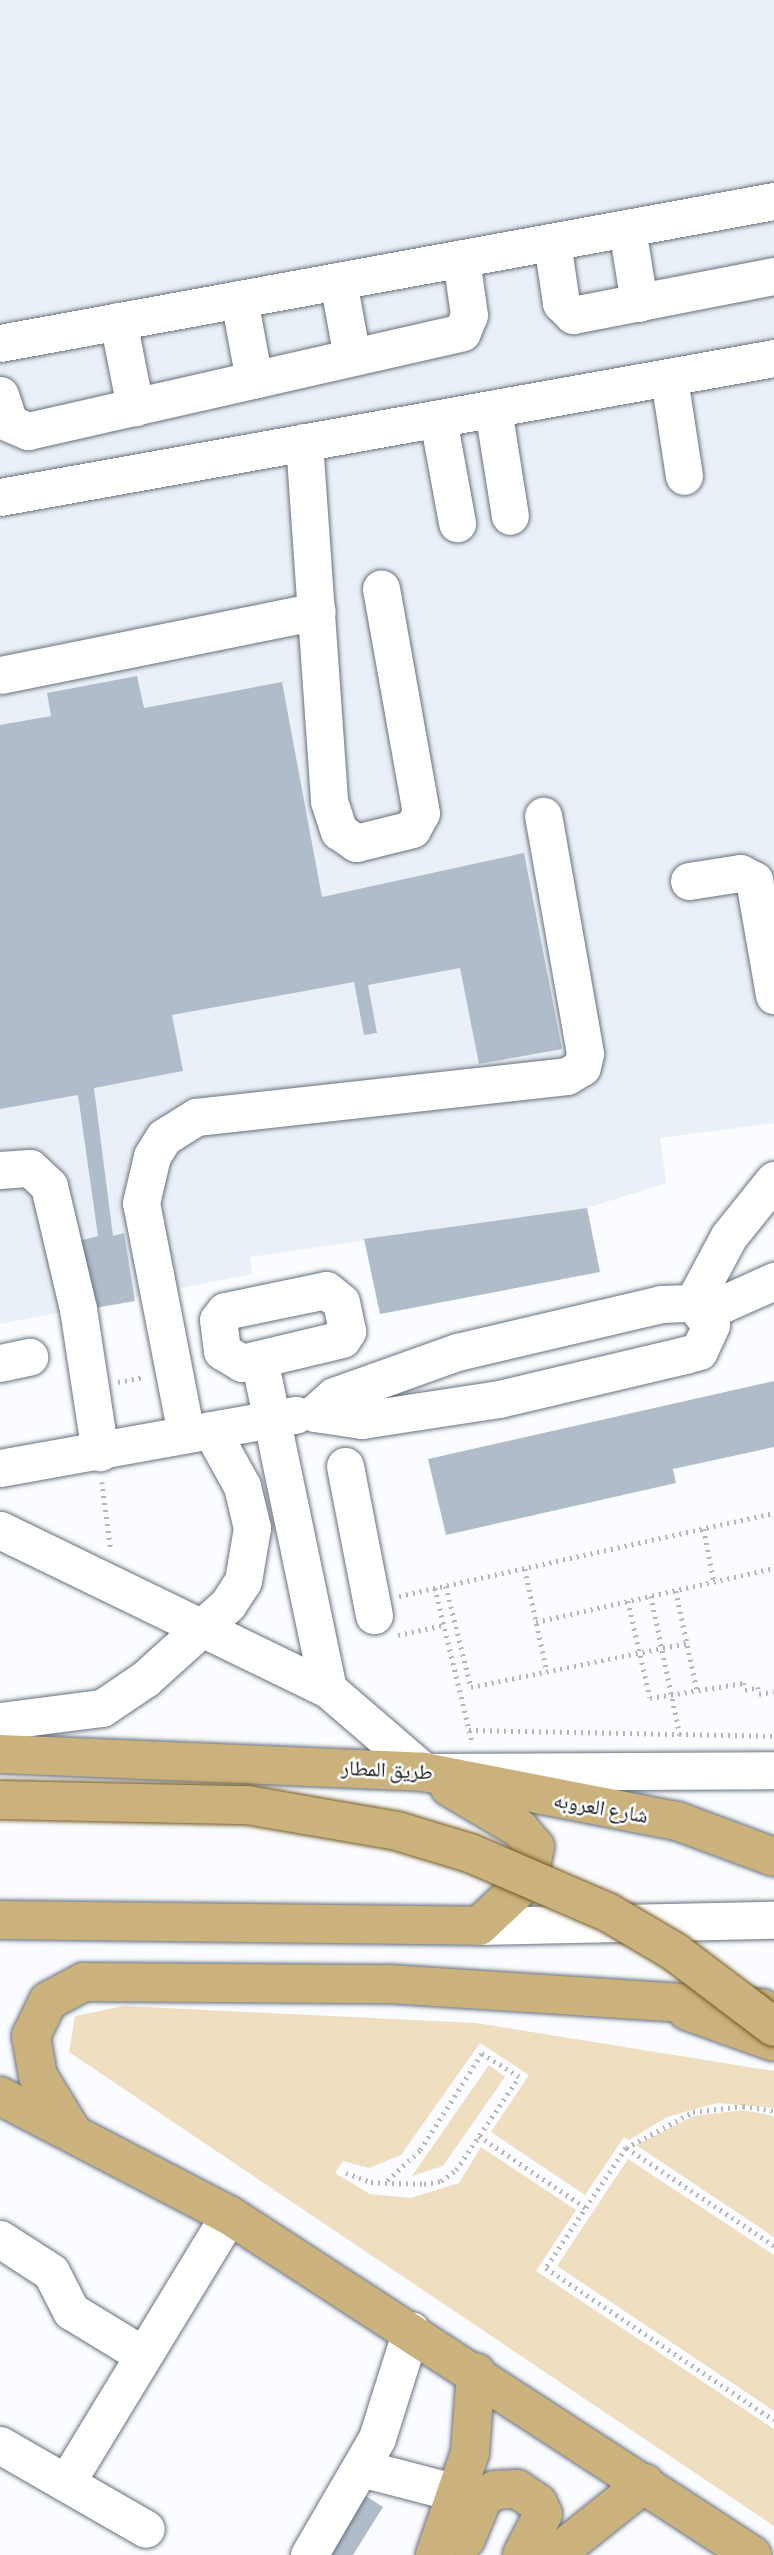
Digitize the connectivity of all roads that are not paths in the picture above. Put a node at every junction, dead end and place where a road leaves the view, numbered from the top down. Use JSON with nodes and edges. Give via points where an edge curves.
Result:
{"nodes":[{"id":1,"x":774,"y":201,"type":"edge"},
{"id":2,"x":627,"y":228,"type":"junction"},
{"id":3,"x":552,"y":242,"type":"junction"},
{"id":4,"x":461,"y":259,"type":"junction"},
{"id":5,"x":774,"y":276,"type":"edge"},
{"id":6,"x":338,"y":281,"type":"junction"},
{"id":7,"x":239,"y":299,"type":"junction"},
{"id":8,"x":639,"y":303,"type":"junction"},
{"id":9,"x":118,"y":321,"type":"junction"},
{"id":10,"x":0,"y":342,"type":"edge"},
{"id":11,"x":352,"y":358,"type":"junction"},
{"id":12,"x":774,"y":358,"type":"edge"},
{"id":13,"x":669,"y":378,"type":"junction"},
{"id":14,"x":254,"y":380,"type":"junction"},
{"id":15,"x":0,"y":395,"type":"edge"},
{"id":16,"x":135,"y":407,"type":"junction"},
{"id":17,"x":493,"y":410,"type":"junction"},
{"id":18,"x":438,"y":419,"type":"junction"},
{"id":19,"x":304,"y":442,"type":"junction"},
{"id":20,"x":684,"y":476,"type":"dead end"},
{"id":21,"x":0,"y":497,"type":"edge"},
{"id":22,"x":510,"y":516,"type":"dead end"},
{"id":23,"x":457,"y":523,"type":"dead end"},
{"id":24,"x":381,"y":589,"type":"dead end"},
{"id":25,"x":317,"y":611,"type":"junction"},
{"id":26,"x":0,"y":675,"type":"edge"},
{"id":27,"x":543,"y":816,"type":"dead end"},
{"id":28,"x":689,"y":881,"type":"dead end"},
{"id":29,"x":774,"y":995,"type":"edge"},
{"id":30,"x":0,"y":1170,"type":"edge"},
{"id":31,"x":774,"y":1180,"type":"edge"},
{"id":32,"x":774,"y":1282,"type":"edge"},
{"id":33,"x":699,"y":1307,"type":"junction"},
{"id":34,"x":259,"y":1359,"type":"dead end"},
{"id":35,"x":432,"y":1360,"type":"junction"},
{"id":36,"x":441,"y":1407,"type":"junction"},
{"id":37,"x":315,"y":1413,"type":"junction"},
{"id":38,"x":272,"y":1418,"type":"junction"},
{"id":39,"x":199,"y":1432,"type":"junction"},
{"id":40,"x":100,"y":1452,"type":"junction"},
{"id":41,"x":345,"y":1466,"type":"dead end"},
{"id":42,"x":0,"y":1468,"type":"edge"},
{"id":43,"x":0,"y":1530,"type":"edge"},
{"id":44,"x":362,"y":1553,"type":"junction"},
{"id":45,"x":303,"y":1565,"type":"junction"},
{"id":46,"x":372,"y":1609,"type":"road end"},
{"id":47,"x":204,"y":1627,"type":"junction"},
{"id":48,"x":328,"y":1689,"type":"junction"},
{"id":49,"x":0,"y":1721,"type":"edge"},
{"id":50,"x":0,"y":1754,"type":"edge"},
{"id":51,"x":774,"y":1770,"type":"edge"},
{"id":52,"x":424,"y":1772,"type":"junction"},
{"id":53,"x":0,"y":1800,"type":"edge"},
{"id":54,"x":774,"y":1857,"type":"edge"},
{"id":55,"x":0,"y":1920,"type":"edge"},
{"id":56,"x":774,"y":1920,"type":"edge"},
{"id":57,"x":479,"y":1926,"type":"junction"},
{"id":58,"x":674,"y":2004,"type":"junction"},
{"id":59,"x":774,"y":2010,"type":"edge"},
{"id":60,"x":774,"y":2027,"type":"edge"},
{"id":61,"x":774,"y":2042,"type":"edge"},
{"id":62,"x":0,"y":2096,"type":"edge"},
{"id":63,"x":71,"y":2130,"type":"junction"},
{"id":64,"x":229,"y":2215,"type":"junction"},
{"id":65,"x":2,"y":2244,"type":"edge"},
{"id":66,"x":411,"y":2330,"type":"junction"},
{"id":67,"x":144,"y":2355,"type":"junction"},
{"id":68,"x":476,"y":2372,"type":"junction"},
{"id":69,"x":0,"y":2445,"type":"edge"},
{"id":70,"x":361,"y":2468,"type":"junction"},
{"id":71,"x":65,"y":2483,"type":"junction"},
{"id":72,"x":646,"y":2483,"type":"junction"},
{"id":73,"x":461,"y":2494,"type":"junction"},
{"id":74,"x":146,"y":2529,"type":"dead end"},
{"id":75,"x":309,"y":2555,"type":"edge"},
{"id":76,"x":436,"y":2555,"type":"edge"},
{"id":77,"x":458,"y":2555,"type":"edge"},
{"id":78,"x":522,"y":2555,"type":"edge"},
{"id":79,"x":555,"y":2555,"type":"edge"},
{"id":80,"x":752,"y":2555,"type":"edge"}],
"edges":[{"from":1,"to":2,"type":"street"},
{"from":2,"to":3,"type":"street"},
{"from":2,"to":8,"type":"street"},
{"from":3,"to":4,"type":"street"},
{"from":3,"to":8,"type":"street","via":[[567,313]]},
{"from":4,"to":6,"type":"street"},
{"from":4,"to":11,"type":"street","via":[[467,328]]},
{"from":5,"to":8,"type":"street"},
{"from":6,"to":7,"type":"street"},
{"from":6,"to":11,"type":"street"},
{"from":7,"to":9,"type":"street"},
{"from":7,"to":14,"type":"street"},
{"from":9,"to":10,"type":"street"},
{"from":9,"to":16,"type":"street"},
{"from":11,"to":14,"type":"street"},
{"from":12,"to":13,"type":"street"},
{"from":13,"to":17,"type":"street"},
{"from":13,"to":20,"type":"street"},
{"from":14,"to":16,"type":"street"},
{"from":15,"to":16,"type":"street","via":[[9,423],[21,430]]},
{"from":17,"to":18,"type":"street"},
{"from":17,"to":22,"type":"street"},
{"from":18,"to":19,"type":"street"},
{"from":18,"to":23,"type":"street"},
{"from":19,"to":21,"type":"street"},
{"from":19,"to":25,"type":"street"},
{"from":24,"to":25,"type":"street","via":[[421,813],[412,829],[356,843],[339,831],[324,751]]},
{"from":25,"to":26,"type":"street"},
{"from":27,"to":39,"type":"street","via":[[585,1053],[582,1066],[567,1076],[180,1124],[152,1156],[141,1203],[172,1371]]},
{"from":28,"to":29,"type":"street","via":[[740,873],[754,880]]},
{"from":30,"to":40,"type":"street","via":[[30,1168],[49,1186]]},
{"from":31,"to":33,"type":"street","via":[[729,1236]]},
{"from":32,"to":33,"type":"street"},
{"from":33,"to":35,"type":"street","via":[[661,1304]]},
{"from":33,"to":36,"type":"street","via":[[709,1333],[699,1351]]},
{"from":34,"to":38,"type":"street"},
{"from":35,"to":36,"type":"street"},
{"from":35,"to":37,"type":"street","via":[[334,1396]]},
{"from":36,"to":37,"type":"street","via":[[344,1421]]},
{"from":37,"to":38,"type":"street"},
{"from":38,"to":39,"type":"street"},
{"from":38,"to":45,"type":"street"},
{"from":39,"to":40,"type":"street"},
{"from":39,"to":47,"type":"street","via":[[242,1486],[252,1528],[243,1581]]},
{"from":40,"to":42,"type":"street"},
{"from":41,"to":44,"type":"street"},
{"from":43,"to":47,"type":"street"},
{"from":44,"to":45,"type":"street"},
{"from":44,"to":46,"type":"street"},
{"from":45,"to":48,"type":"street"},
{"from":47,"to":48,"type":"street"},
{"from":47,"to":49,"type":"street","via":[[102,1708]]},
{"from":48,"to":52,"type":"street","via":[[369,1717]]},
{"from":50,"to":52,"type":"main road","name":"طريق المطار"},
{"from":51,"to":52,"type":"street","name":"طريق المطار"},
{"from":52,"to":54,"type":"main road","name":"شارع العروبه","via":[[677,1821]]},
{"from":52,"to":57,"type":"main road","via":[[520,1829],[535,1847],[528,1880]]},
{"from":53,"to":60,"type":"main road","bridge":true,"via":[[247,1805],[409,1834],[541,1880],[609,1913],[675,1952]]},
{"from":55,"to":57,"type":"main road"},
{"from":56,"to":57,"type":"street"},
{"from":58,"to":59,"type":"main road"},
{"from":58,"to":61,"type":"main road"},
{"from":58,"to":63,"type":"main road","via":[[375,1984],[83,1982],[48,2001],[31,2036],[38,2076]]},
{"from":62,"to":63,"type":"main road"},
{"from":63,"to":64,"type":"main road"},
{"from":64,"to":66,"type":"main road"},
{"from":64,"to":67,"type":"street"},
{"from":65,"to":67,"type":"street","via":[[51,2272],[71,2311]]},
{"from":66,"to":68,"type":"main road"},
{"from":66,"to":70,"type":"street","via":[[386,2416]]},
{"from":67,"to":71,"type":"street"},
{"from":68,"to":72,"type":"main road"},
{"from":68,"to":73,"type":"main road"},
{"from":69,"to":71,"type":"street"},
{"from":70,"to":73,"type":"street"},
{"from":70,"to":75,"type":"street"},
{"from":71,"to":74,"type":"street"},
{"from":72,"to":79,"type":"main road"},
{"from":72,"to":80,"type":"main road"},
{"from":73,"to":76,"type":"main road"},
{"from":77,"to":78,"type":"main road","via":[[483,2498],[505,2487],[528,2493],[543,2514]]}]}
